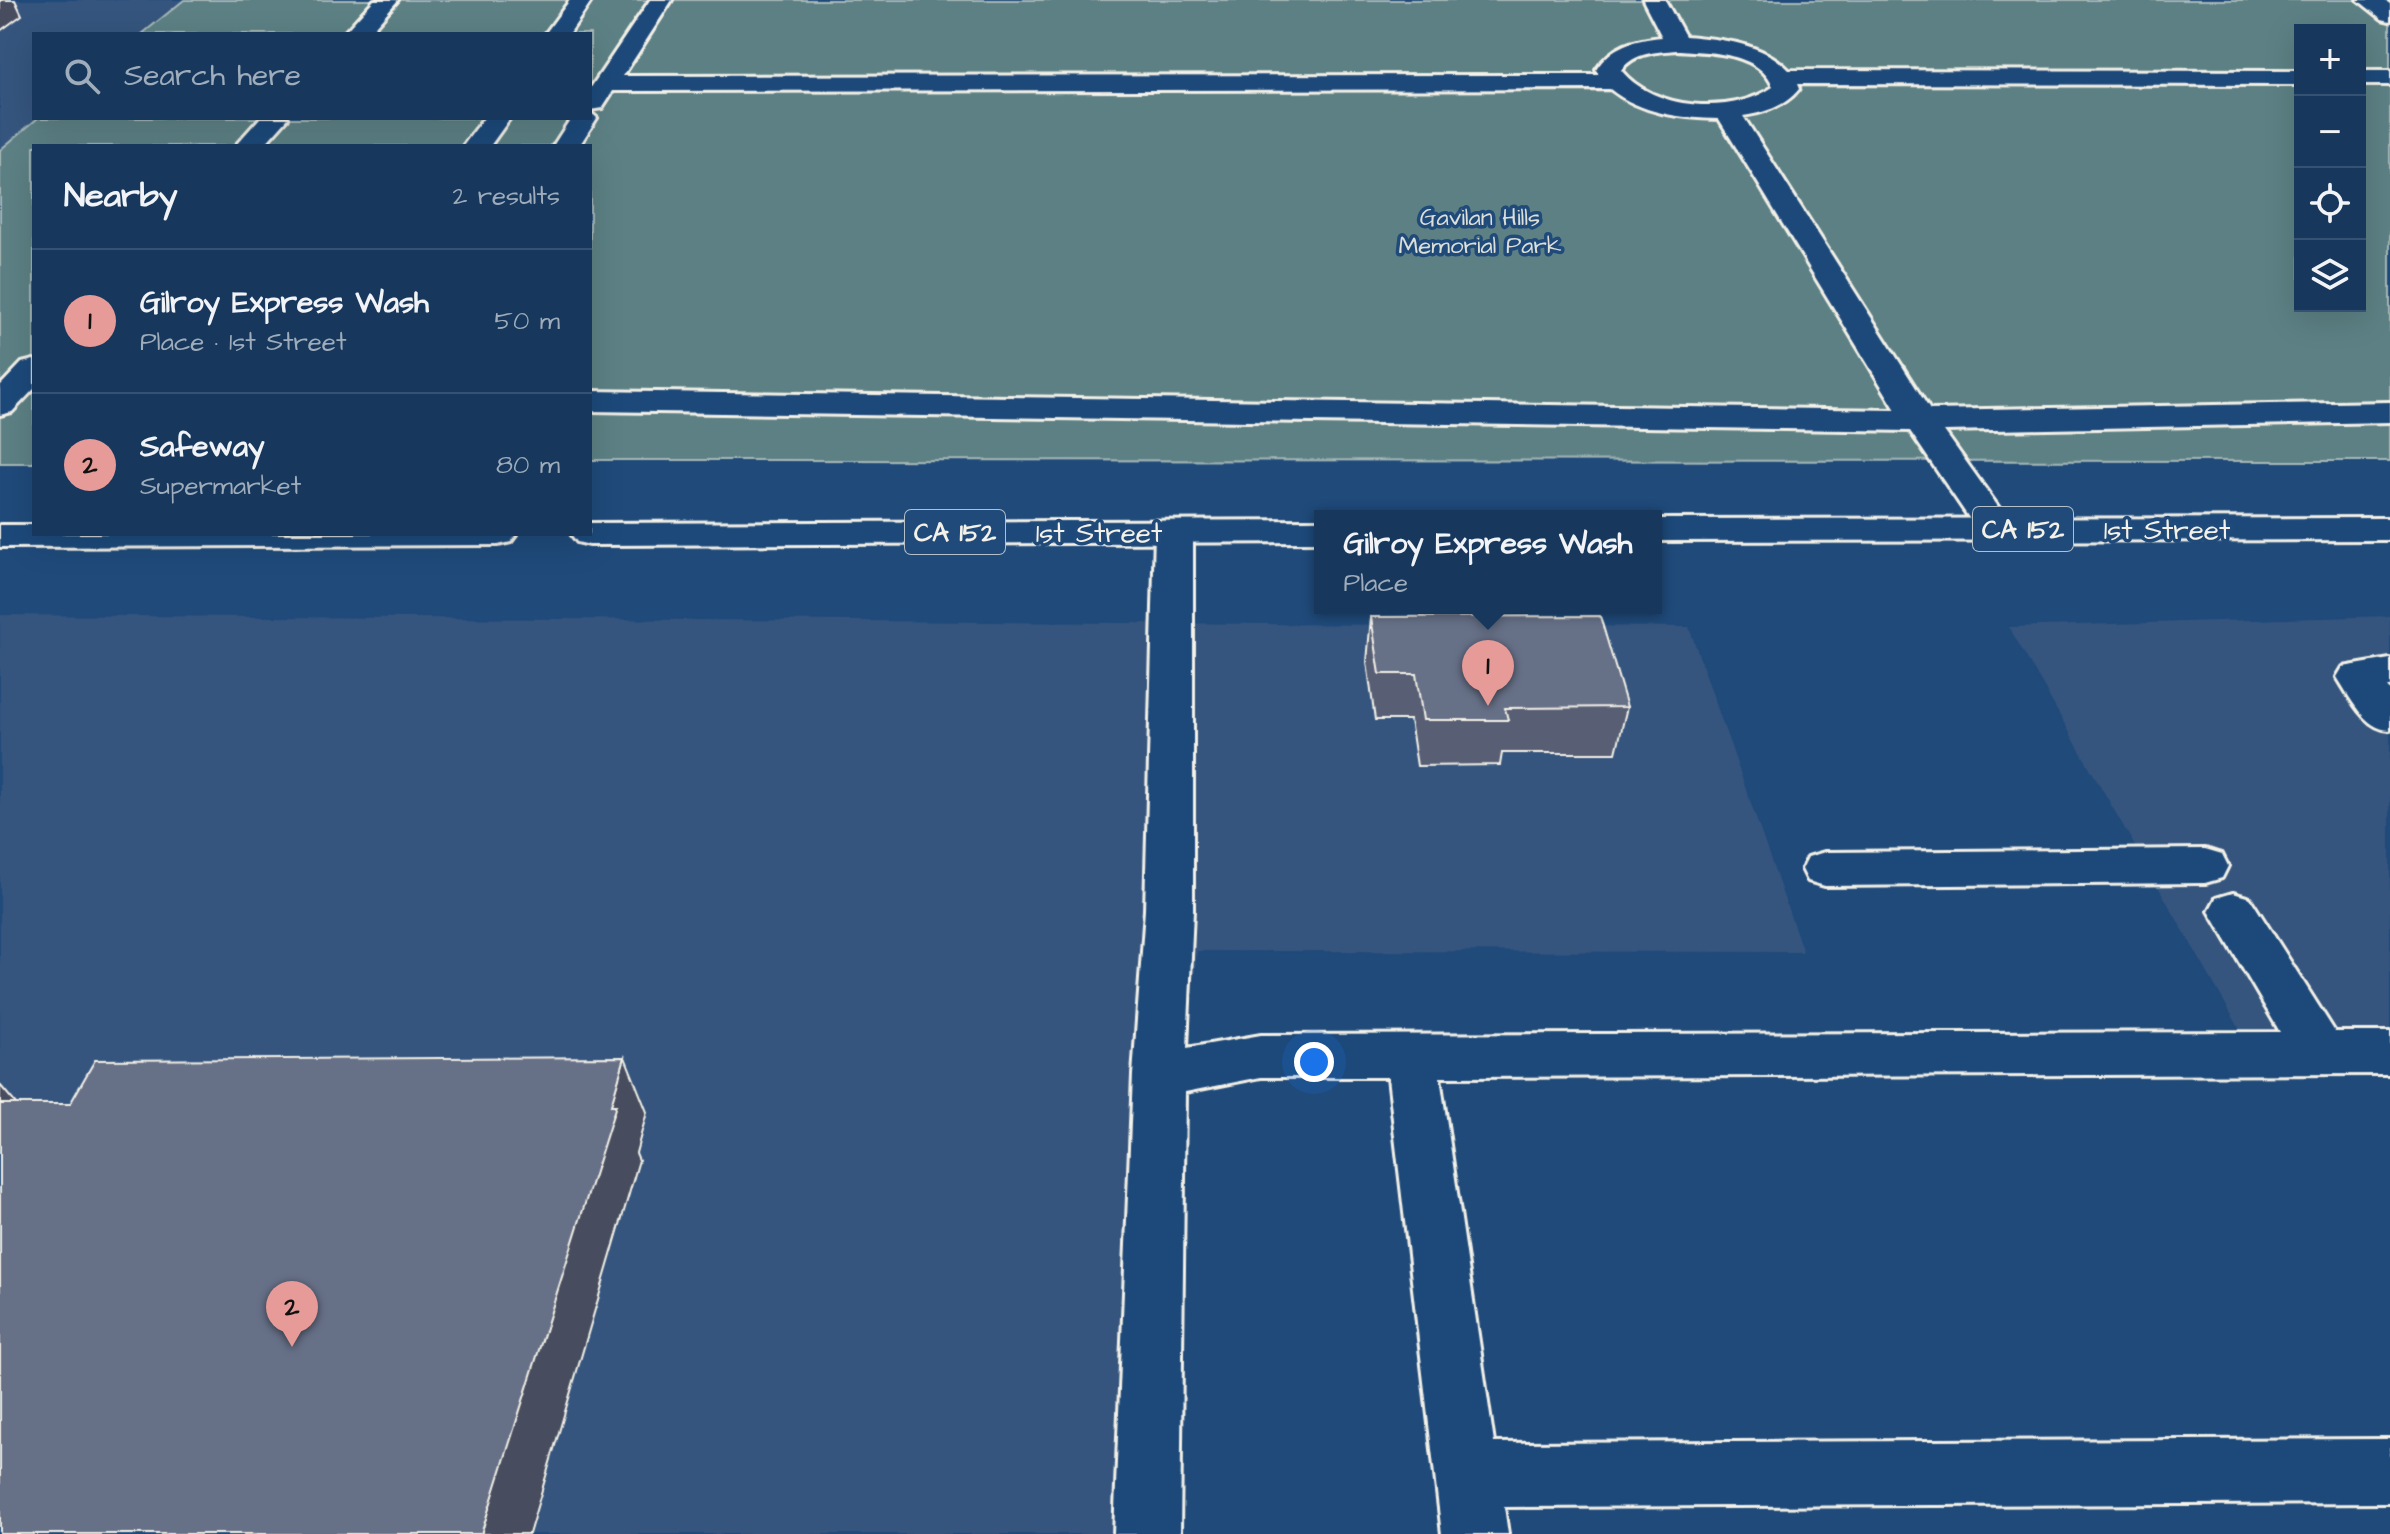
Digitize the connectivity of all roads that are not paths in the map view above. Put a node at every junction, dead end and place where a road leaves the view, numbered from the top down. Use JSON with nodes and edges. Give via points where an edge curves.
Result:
{"nodes":[{"id":1,"x":387,"y":0,"type":"edge"},
{"id":2,"x":581,"y":0,"type":"edge"},
{"id":3,"x":661,"y":0,"type":"edge"},
{"id":4,"x":1654,"y":0,"type":"edge"},
{"id":5,"x":2369,"y":0,"type":"edge"},
{"id":6,"x":2390,"y":14,"type":"edge"},
{"id":7,"x":357,"y":32,"type":"edge"},
{"id":8,"x":558,"y":32,"type":"edge"},
{"id":9,"x":1677,"y":43,"type":"junction"},
{"id":10,"x":1784,"y":77,"type":"junction"},
{"id":11,"x":2294,"y":78,"type":"edge"},
{"id":12,"x":2366,"y":78,"type":"edge"},
{"id":13,"x":2390,"y":78,"type":"edge"},
{"id":14,"x":1613,"y":82,"type":"junction"},
{"id":15,"x":605,"y":84,"type":"junction"},
{"id":16,"x":592,"y":105,"type":"edge"},
{"id":17,"x":1727,"y":111,"type":"junction"},
{"id":18,"x":273,"y":120,"type":"edge"},
{"id":19,"x":496,"y":120,"type":"edge"},
{"id":20,"x":583,"y":120,"type":"edge"},
{"id":21,"x":250,"y":144,"type":"edge"},
{"id":22,"x":478,"y":144,"type":"edge"},
{"id":23,"x":567,"y":144,"type":"edge"},
{"id":24,"x":32,"y":372,"type":"edge"},
{"id":25,"x":592,"y":401,"type":"edge"},
{"id":26,"x":0,"y":405,"type":"edge"},
{"id":27,"x":2390,"y":412,"type":"edge"},
{"id":28,"x":1920,"y":421,"type":"junction"},
{"id":29,"x":1995,"y":529,"type":"junction"},
{"id":30,"x":2390,"y":529,"type":"edge"},
{"id":31,"x":1662,"y":530,"type":"edge"},
{"id":32,"x":1314,"y":531,"type":"edge"},
{"id":33,"x":1174,"y":532,"type":"junction"},
{"id":34,"x":592,"y":534,"type":"edge"},
{"id":35,"x":0,"y":536,"type":"edge"},
{"id":36,"x":32,"y":536,"type":"edge"},
{"id":37,"x":2390,"y":673,"type":"edge"},
{"id":38,"x":2387,"y":717,"type":"dead end"},
{"id":39,"x":2205,"y":866,"type":"dead end"},
{"id":40,"x":1825,"y":869,"type":"dead end"},
{"id":41,"x":2233,"y":911,"type":"dead end"},
{"id":42,"x":2320,"y":1053,"type":"junction"},
{"id":43,"x":2390,"y":1053,"type":"edge"},
{"id":44,"x":1411,"y":1056,"type":"junction"},
{"id":45,"x":1159,"y":1075,"type":"junction"},
{"id":46,"x":2390,"y":1471,"type":"edge"},
{"id":47,"x":1471,"y":1504,"type":"edge"},
{"id":48,"x":1147,"y":1534,"type":"edge"}],
"edges":[{"from":1,"to":7,"type":"main road"},
{"from":2,"to":8,"type":"main road"},
{"from":3,"to":15,"type":"main road"},
{"from":4,"to":9,"type":"main road"},
{"from":5,"to":6,"type":"main road"},
{"from":9,"to":10,"type":"main road","via":[[1736,50]]},
{"from":9,"to":14,"type":"main road","via":[[1628,51],[1613,59],[1608,70]]},
{"from":10,"to":11,"type":"main road"},
{"from":10,"to":17,"type":"main road","via":[[1786,89],[1777,99]]},
{"from":12,"to":13,"type":"main road"},
{"from":14,"to":15,"type":"main road"},
{"from":14,"to":17,"type":"main road","via":[[1636,97],[1663,105]]},
{"from":15,"to":16,"type":"main road"},
{"from":17,"to":28,"type":"main road"},
{"from":18,"to":21,"type":"main road"},
{"from":19,"to":22,"type":"main road"},
{"from":20,"to":23,"type":"main road"},
{"from":24,"to":26,"type":"main road"},
{"from":25,"to":28,"type":"main road"},
{"from":27,"to":28,"type":"main road"},
{"from":28,"to":29,"type":"main road"},
{"from":29,"to":30,"type":"main road","name":"1st Street","number":"CA 152"},
{"from":29,"to":31,"type":"main road","name":"1st Street","number":"CA 152"},
{"from":32,"to":33,"type":"main road","name":"1st Street","number":"CA 152"},
{"from":33,"to":34,"type":"main road","name":"1st Street","number":"CA 152"},
{"from":33,"to":45,"type":"main road","via":[[1169,910]]},
{"from":35,"to":36,"type":"main road"},
{"from":37,"to":38,"type":"main road","via":[[2358,677]]},
{"from":39,"to":40,"type":"main road"},
{"from":41,"to":42,"type":"main road"},
{"from":42,"to":43,"type":"main road"},
{"from":42,"to":44,"type":"main road"},
{"from":44,"to":45,"type":"main road","via":[[1261,1056]]},
{"from":44,"to":47,"type":"main road"},
{"from":45,"to":48,"type":"main road"},
{"from":46,"to":47,"type":"main road"}]}
